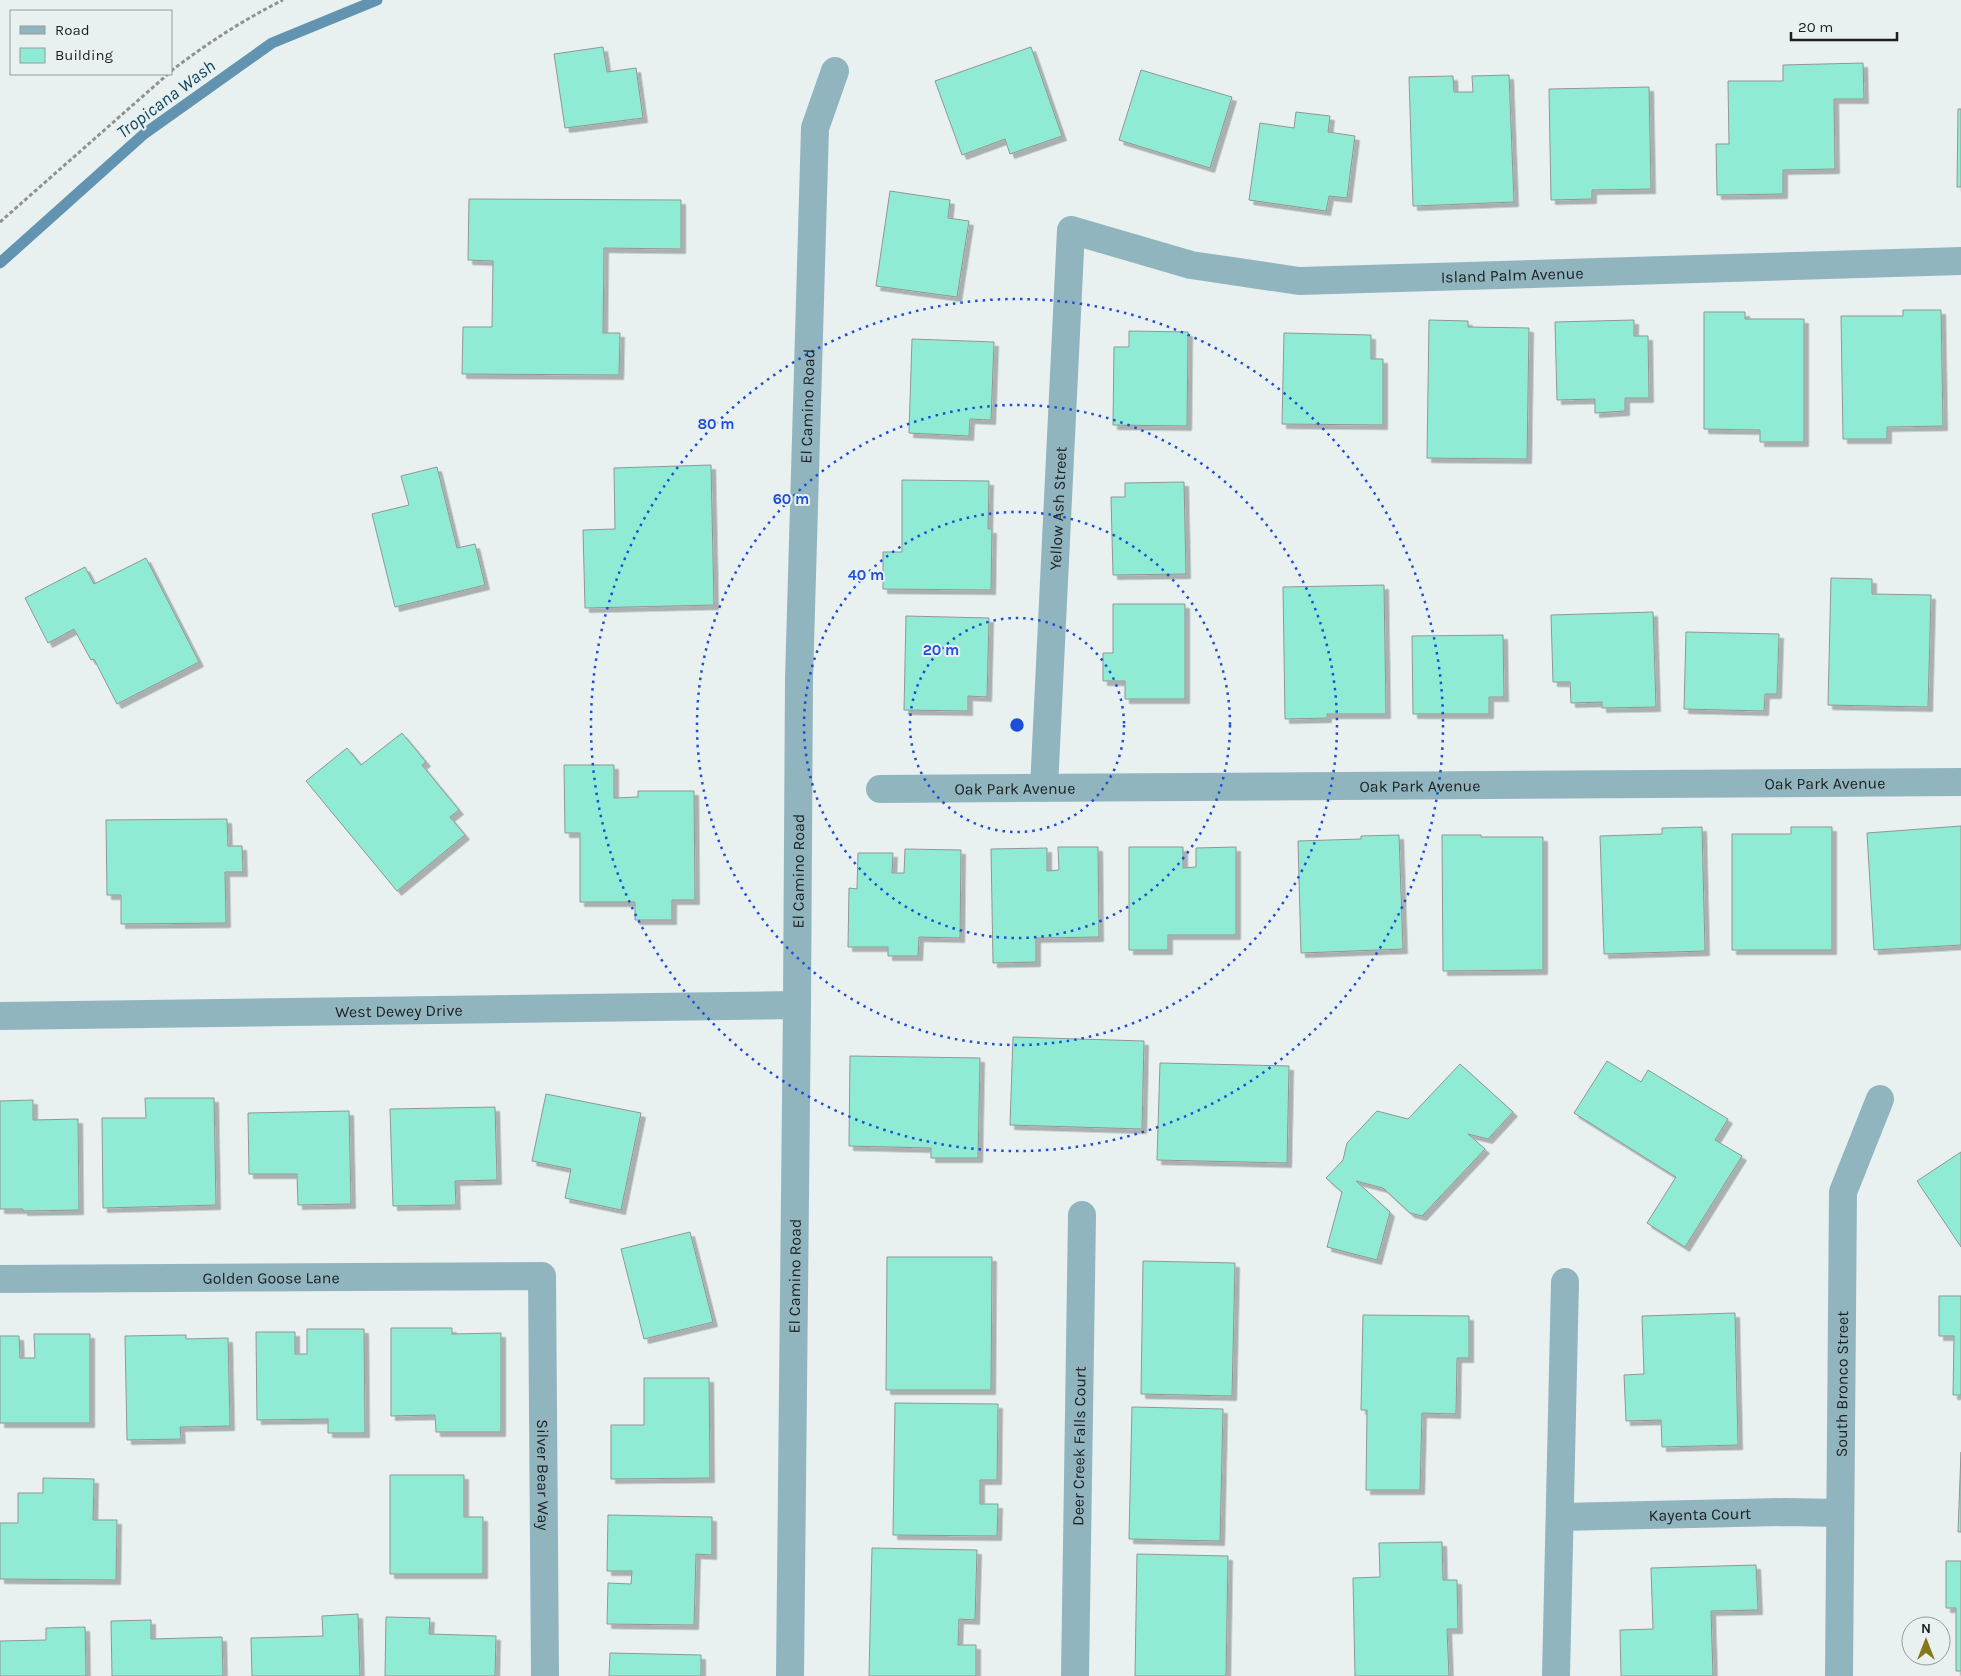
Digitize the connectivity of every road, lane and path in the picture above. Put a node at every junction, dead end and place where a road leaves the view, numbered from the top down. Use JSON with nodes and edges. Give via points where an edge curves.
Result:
{"nodes":[{"id":1,"x":283,"y":0,"type":"edge"},
{"id":2,"x":172,"y":70,"type":"edge"},
{"id":3,"x":835,"y":71,"type":"dead end"},
{"id":4,"x":167,"y":75,"type":"edge"},
{"id":5,"x":0,"y":222,"type":"edge"},
{"id":6,"x":1070,"y":230,"type":"joint"},
{"id":7,"x":1961,"y":261,"type":"edge"},
{"id":8,"x":1961,"y":782,"type":"edge"},
{"id":9,"x":1044,"y":788,"type":"junction"},
{"id":10,"x":880,"y":789,"type":"dead end"},
{"id":11,"x":797,"y":1005,"type":"junction"},
{"id":12,"x":0,"y":1016,"type":"edge"},
{"id":13,"x":1880,"y":1099,"type":"dead end"},
{"id":14,"x":1082,"y":1215,"type":"dead end"},
{"id":15,"x":542,"y":1276,"type":"joint"},
{"id":16,"x":0,"y":1279,"type":"edge"},
{"id":17,"x":1565,"y":1282,"type":"dead end"},
{"id":18,"x":1840,"y":1513,"type":"junction"},
{"id":19,"x":1560,"y":1517,"type":"junction"},
{"id":20,"x":544,"y":1676,"type":"edge"},
{"id":21,"x":790,"y":1676,"type":"edge"},
{"id":22,"x":1075,"y":1676,"type":"edge"},
{"id":23,"x":1556,"y":1676,"type":"edge"},
{"id":24,"x":1839,"y":1676,"type":"edge"}],
"edges":[{"from":1,"to":2,"type":"path","via":[[232,29]]},
{"from":3,"to":11,"type":"street","name":"El Camino Road","via":[[815,128],[799,679]]},
{"from":4,"to":5,"type":"path"},
{"from":6,"to":7,"type":"street","name":"Island Palm Avenue","via":[[1190,265],[1300,281]]},
{"from":6,"to":9,"type":"street","name":"Yellow Ash Street"},
{"from":8,"to":9,"type":"street","name":"Oak Park Avenue"},
{"from":9,"to":10,"type":"street","name":"Oak Park Avenue"},
{"from":11,"to":12,"type":"street","name":"West Dewey Drive"},
{"from":11,"to":21,"type":"street","name":"El Camino Road"},
{"from":13,"to":18,"type":"street","name":"South Bronco Street","via":[[1843,1192]]},
{"from":14,"to":22,"type":"street","name":"Deer Creek Falls Court"},
{"from":15,"to":16,"type":"street","name":"Golden Goose Lane"},
{"from":15,"to":20,"type":"street","name":"Silver Bear Way"},
{"from":17,"to":19,"type":"street"},
{"from":18,"to":19,"type":"street","name":"Kayenta Court"},
{"from":18,"to":24,"type":"street","name":"South Bronco Street"},
{"from":19,"to":23,"type":"street"}]}
